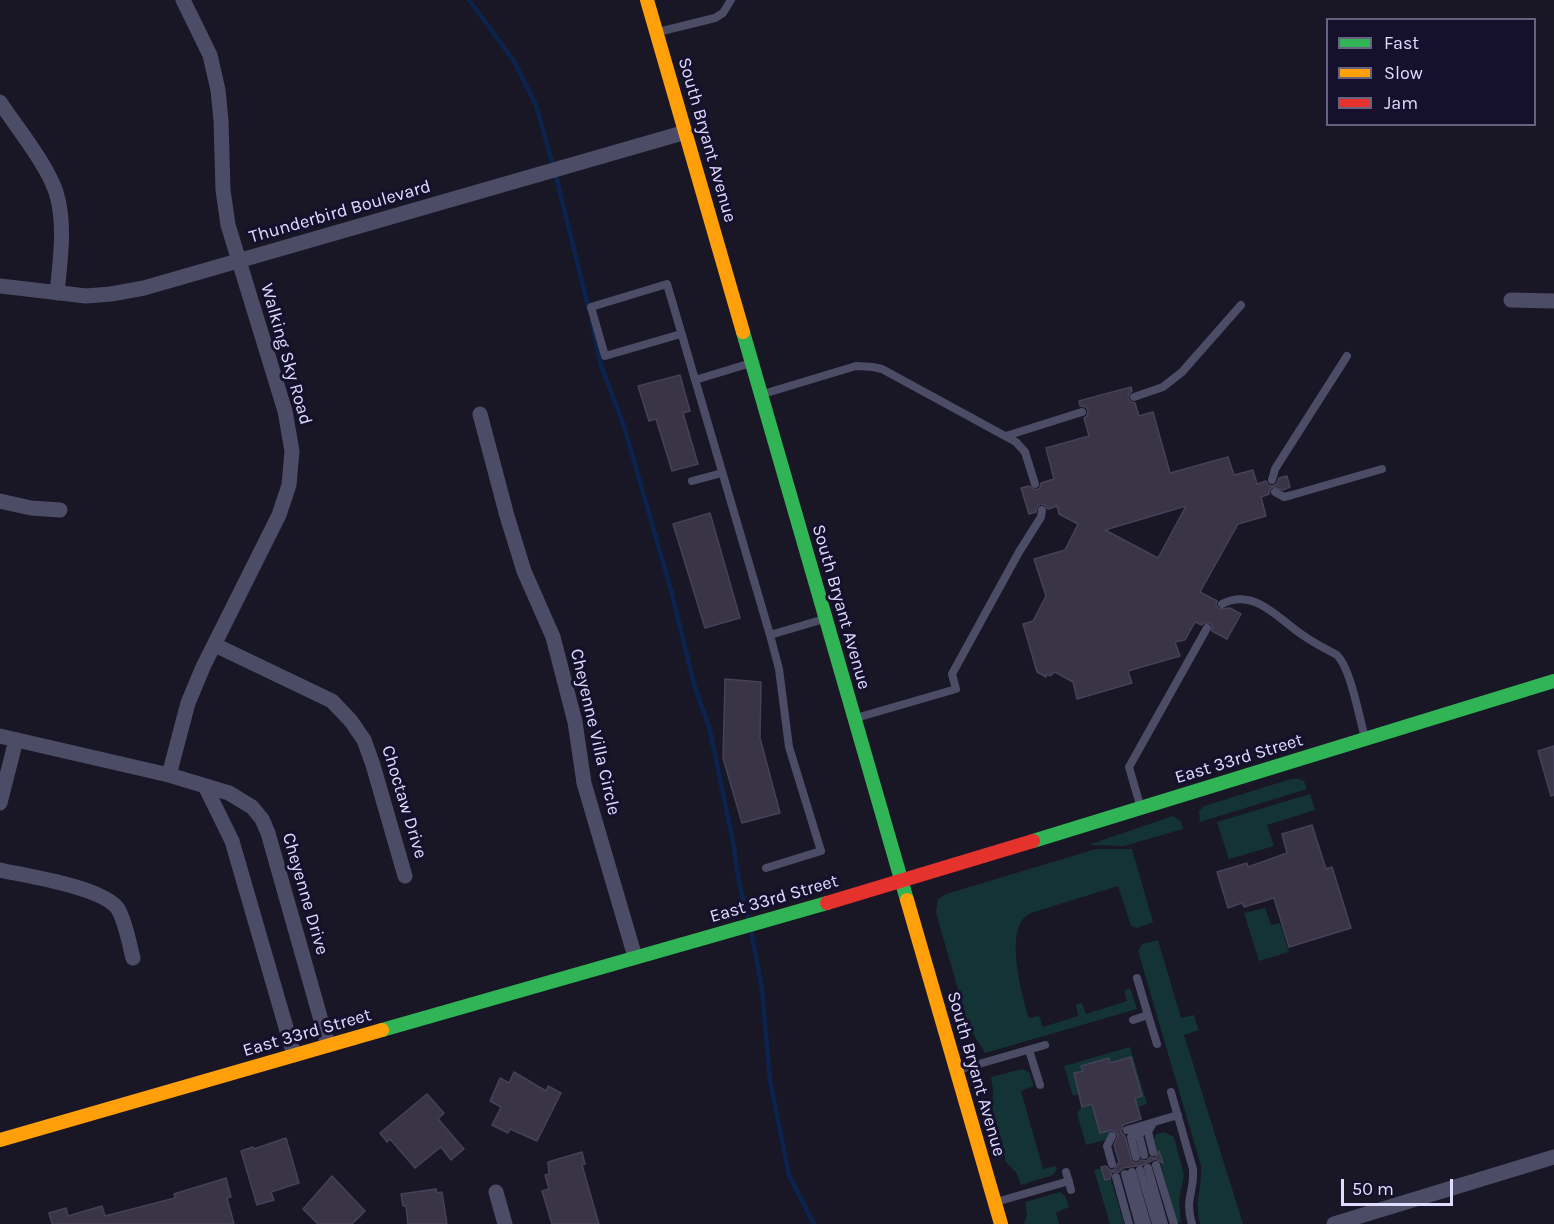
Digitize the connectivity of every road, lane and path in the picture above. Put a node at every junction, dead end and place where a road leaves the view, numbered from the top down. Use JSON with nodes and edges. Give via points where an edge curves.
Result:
{"nodes":[{"id":1,"x":183,"y":0,"type":"edge"},
{"id":2,"x":647,"y":0,"type":"edge"},
{"id":3,"x":731,"y":0,"type":"edge"},
{"id":4,"x":656,"y":33,"type":"junction"},
{"id":5,"x":0,"y":102,"type":"edge"},
{"id":6,"x":686,"y":132,"type":"junction"},
{"id":7,"x":240,"y":261,"type":"junction"},
{"id":8,"x":0,"y":286,"type":"edge"},
{"id":9,"x":57,"y":293,"type":"junction"},
{"id":10,"x":1512,"y":300,"type":"dead end"},
{"id":11,"x":1554,"y":302,"type":"edge"},
{"id":12,"x":1241,"y":305,"type":"dead end"},
{"id":13,"x":681,"y":334,"type":"junction"},
{"id":14,"x":1347,"y":356,"type":"dead end"},
{"id":15,"x":752,"y":363,"type":"junction"},
{"id":16,"x":695,"y":380,"type":"junction"},
{"id":17,"x":762,"y":395,"type":"junction"},
{"id":18,"x":1134,"y":397,"type":"dead end"},
{"id":19,"x":1082,"y":412,"type":"dead end"},
{"id":20,"x":480,"y":414,"type":"dead end"},
{"id":21,"x":1006,"y":436,"type":"junction"},
{"id":22,"x":1382,"y":469,"type":"dead end"},
{"id":23,"x":722,"y":473,"type":"junction"},
{"id":24,"x":1272,"y":480,"type":"dead end"},
{"id":25,"x":692,"y":481,"type":"dead end"},
{"id":26,"x":1035,"y":484,"type":"dead end"},
{"id":27,"x":1275,"y":492,"type":"dead end"},
{"id":28,"x":0,"y":501,"type":"edge"},
{"id":29,"x":60,"y":510,"type":"dead end"},
{"id":30,"x":1042,"y":510,"type":"dead end"},
{"id":31,"x":1222,"y":604,"type":"dead end"},
{"id":32,"x":826,"y":618,"type":"junction"},
{"id":33,"x":1207,"y":628,"type":"dead end"},
{"id":34,"x":770,"y":635,"type":"junction"},
{"id":35,"x":215,"y":645,"type":"junction"},
{"id":36,"x":1554,"y":681,"type":"edge"},
{"id":37,"x":855,"y":718,"type":"junction"},
{"id":38,"x":0,"y":736,"type":"edge"},
{"id":39,"x":1366,"y":739,"type":"junction"},
{"id":40,"x":16,"y":740,"type":"junction"},
{"id":41,"x":169,"y":775,"type":"junction"},
{"id":42,"x":205,"y":786,"type":"junction"},
{"id":43,"x":0,"y":803,"type":"edge"},
{"id":44,"x":1141,"y":808,"type":"junction"},
{"id":45,"x":766,"y":868,"type":"dead end"},
{"id":46,"x":0,"y":870,"type":"edge"},
{"id":47,"x":405,"y":876,"type":"dead end"},
{"id":48,"x":902,"y":881,"type":"junction"},
{"id":49,"x":635,"y":957,"type":"junction"},
{"id":50,"x":133,"y":958,"type":"dead end"},
{"id":51,"x":1137,"y":978,"type":"dead end"},
{"id":52,"x":1148,"y":1015,"type":"junction"},
{"id":53,"x":1133,"y":1020,"type":"dead end"},
{"id":54,"x":1157,"y":1044,"type":"dead end"},
{"id":55,"x":1045,"y":1045,"type":"dead end"},
{"id":56,"x":328,"y":1046,"type":"junction"},
{"id":57,"x":1029,"y":1050,"type":"junction"},
{"id":58,"x":294,"y":1055,"type":"junction"},
{"id":59,"x":957,"y":1070,"type":"junction"},
{"id":60,"x":1040,"y":1085,"type":"dead end"},
{"id":61,"x":1171,"y":1092,"type":"dead end"},
{"id":62,"x":1178,"y":1115,"type":"junction"},
{"id":63,"x":1154,"y":1122,"type":"junction"},
{"id":64,"x":1128,"y":1132,"type":"dead end"},
{"id":65,"x":1112,"y":1136,"type":"dead end"},
{"id":66,"x":0,"y":1140,"type":"edge"},
{"id":67,"x":1554,"y":1157,"type":"edge"},
{"id":68,"x":1112,"y":1164,"type":"dead end"},
{"id":69,"x":1132,"y":1172,"type":"junction"},
{"id":70,"x":1116,"y":1177,"type":"dead end"},
{"id":71,"x":1071,"y":1190,"type":"dead end"},
{"id":72,"x":496,"y":1192,"type":"dead end"},
{"id":73,"x":995,"y":1202,"type":"junction"},
{"id":74,"x":506,"y":1224,"type":"edge"},
{"id":75,"x":1001,"y":1224,"type":"edge"},
{"id":76,"x":1129,"y":1224,"type":"edge"},
{"id":77,"x":1138,"y":1224,"type":"edge"},
{"id":78,"x":1147,"y":1224,"type":"edge"},
{"id":79,"x":1156,"y":1224,"type":"edge"},
{"id":80,"x":1164,"y":1224,"type":"edge"},
{"id":81,"x":1174,"y":1224,"type":"edge"},
{"id":82,"x":1192,"y":1224,"type":"edge"},
{"id":83,"x":1334,"y":1224,"type":"edge"}],
"edges":[{"from":1,"to":7,"type":"street","name":"Walking Sky Road","via":[[210,56],[218,90],[223,190],[228,225]]},
{"from":2,"to":4,"type":"street","name":"South Bryant Avenue"},
{"from":3,"to":4,"type":"lane","via":[[715,18]]},
{"from":4,"to":6,"type":"street","name":"South Bryant Avenue"},
{"from":5,"to":9,"type":"street","via":[[56,192],[61,231]]},
{"from":6,"to":7,"type":"street","name":"Thunderbird Boulevard"},
{"from":6,"to":15,"type":"street","name":"South Bryant Avenue"},
{"from":7,"to":9,"type":"street","name":"Thunderbird Boulevard","via":[[111,294]]},
{"from":7,"to":35,"type":"street","name":"Walking Sky Road","via":[[285,411],[292,451],[289,485],[279,515]]},
{"from":8,"to":9,"type":"street","name":"Thunderbird Boulevard"},
{"from":10,"to":11,"type":"street"},
{"from":12,"to":18,"type":"lane","via":[[1182,372],[1163,387]]},
{"from":13,"to":13,"type":"lane","via":[[667,284],[591,307],[605,356]]},
{"from":13,"to":16,"type":"lane"},
{"from":14,"to":24,"type":"lane","via":[[1275,469]]},
{"from":15,"to":16,"type":"lane"},
{"from":15,"to":17,"type":"street","name":"South Bryant Avenue"},
{"from":16,"to":23,"type":"lane"},
{"from":17,"to":21,"type":"lane","via":[[856,366],[873,367]]},
{"from":17,"to":32,"type":"street","name":"South Bryant Avenue"},
{"from":19,"to":21,"type":"lane"},
{"from":20,"to":49,"type":"street","name":"Cheyenne Villa Circle","via":[[524,571],[553,637],[575,722],[584,783]]},
{"from":21,"to":26,"type":"lane","via":[[1025,452]]},
{"from":22,"to":27,"type":"lane","via":[[1284,497]]},
{"from":23,"to":25,"type":"lane"},
{"from":23,"to":34,"type":"lane"},
{"from":28,"to":29,"type":"street"},
{"from":30,"to":37,"type":"lane","via":[[952,674],[956,689]]},
{"from":31,"to":39,"type":"lane","via":[[1241,598],[1260,603],[1304,637],[1341,658]]},
{"from":32,"to":34,"type":"lane"},
{"from":32,"to":37,"type":"street","name":"South Bryant Avenue"},
{"from":33,"to":44,"type":"lane","via":[[1129,767]]},
{"from":34,"to":45,"type":"lane","via":[[779,669],[789,747],[821,851]]},
{"from":35,"to":41,"type":"street","name":"Walking Sky Road","via":[[188,703]]},
{"from":35,"to":47,"type":"street","name":"Choctaw Drive","via":[[332,700],[351,721],[364,740],[373,765]]},
{"from":36,"to":39,"type":"street","name":"East 33rd Street"},
{"from":37,"to":48,"type":"street","name":"South Bryant Avenue"},
{"from":38,"to":40,"type":"street","name":"Cheyenne Drive"},
{"from":39,"to":44,"type":"street","name":"East 33rd Street"},
{"from":40,"to":41,"type":"street","name":"Cheyenne Drive"},
{"from":40,"to":43,"type":"street"},
{"from":41,"to":42,"type":"street","name":"Cheyenne Drive"},
{"from":42,"to":56,"type":"street","name":"Cheyenne Drive","via":[[242,799],[262,819]]},
{"from":42,"to":58,"type":"street","via":[[232,841]]},
{"from":44,"to":48,"type":"street","name":"East 33rd Street"},
{"from":46,"to":50,"type":"street","via":[[80,888],[108,900],[117,909]]},
{"from":48,"to":49,"type":"street","name":"East 33rd Street"},
{"from":48,"to":59,"type":"street","name":"South Bryant Avenue"},
{"from":49,"to":56,"type":"street","name":"East 33rd Street"},
{"from":51,"to":52,"type":"lane"},
{"from":52,"to":53,"type":"lane"},
{"from":52,"to":54,"type":"lane"},
{"from":55,"to":57,"type":"lane"},
{"from":56,"to":58,"type":"street","name":"East 33rd Street"},
{"from":57,"to":59,"type":"lane"},
{"from":57,"to":60,"type":"lane"},
{"from":58,"to":66,"type":"street","name":"East 33rd Street"},
{"from":59,"to":73,"type":"street","name":"South Bryant Avenue"},
{"from":61,"to":62,"type":"lane"},
{"from":62,"to":63,"type":"lane"},
{"from":62,"to":82,"type":"lane","via":[[1193,1169],[1188,1208]]},
{"from":63,"to":63,"type":"lane","via":[[1148,1131],[1144,1155],[1131,1135]]},
{"from":63,"to":64,"type":"lane"},
{"from":65,"to":68,"type":"lane","via":[[1107,1146]]},
{"from":67,"to":83,"type":"street"},
{"from":69,"to":77,"type":"lane"},
{"from":69,"to":78,"type":"lane"},
{"from":69,"to":79,"type":"lane"},
{"from":70,"to":76,"type":"lane"},
{"from":71,"to":73,"type":"lane","via":[[1067,1177]]},
{"from":72,"to":74,"type":"street"},
{"from":73,"to":75,"type":"street","name":"South Bryant Avenue"},
{"from":80,"to":81,"type":"lane","via":[[1152,1166]]}]}
